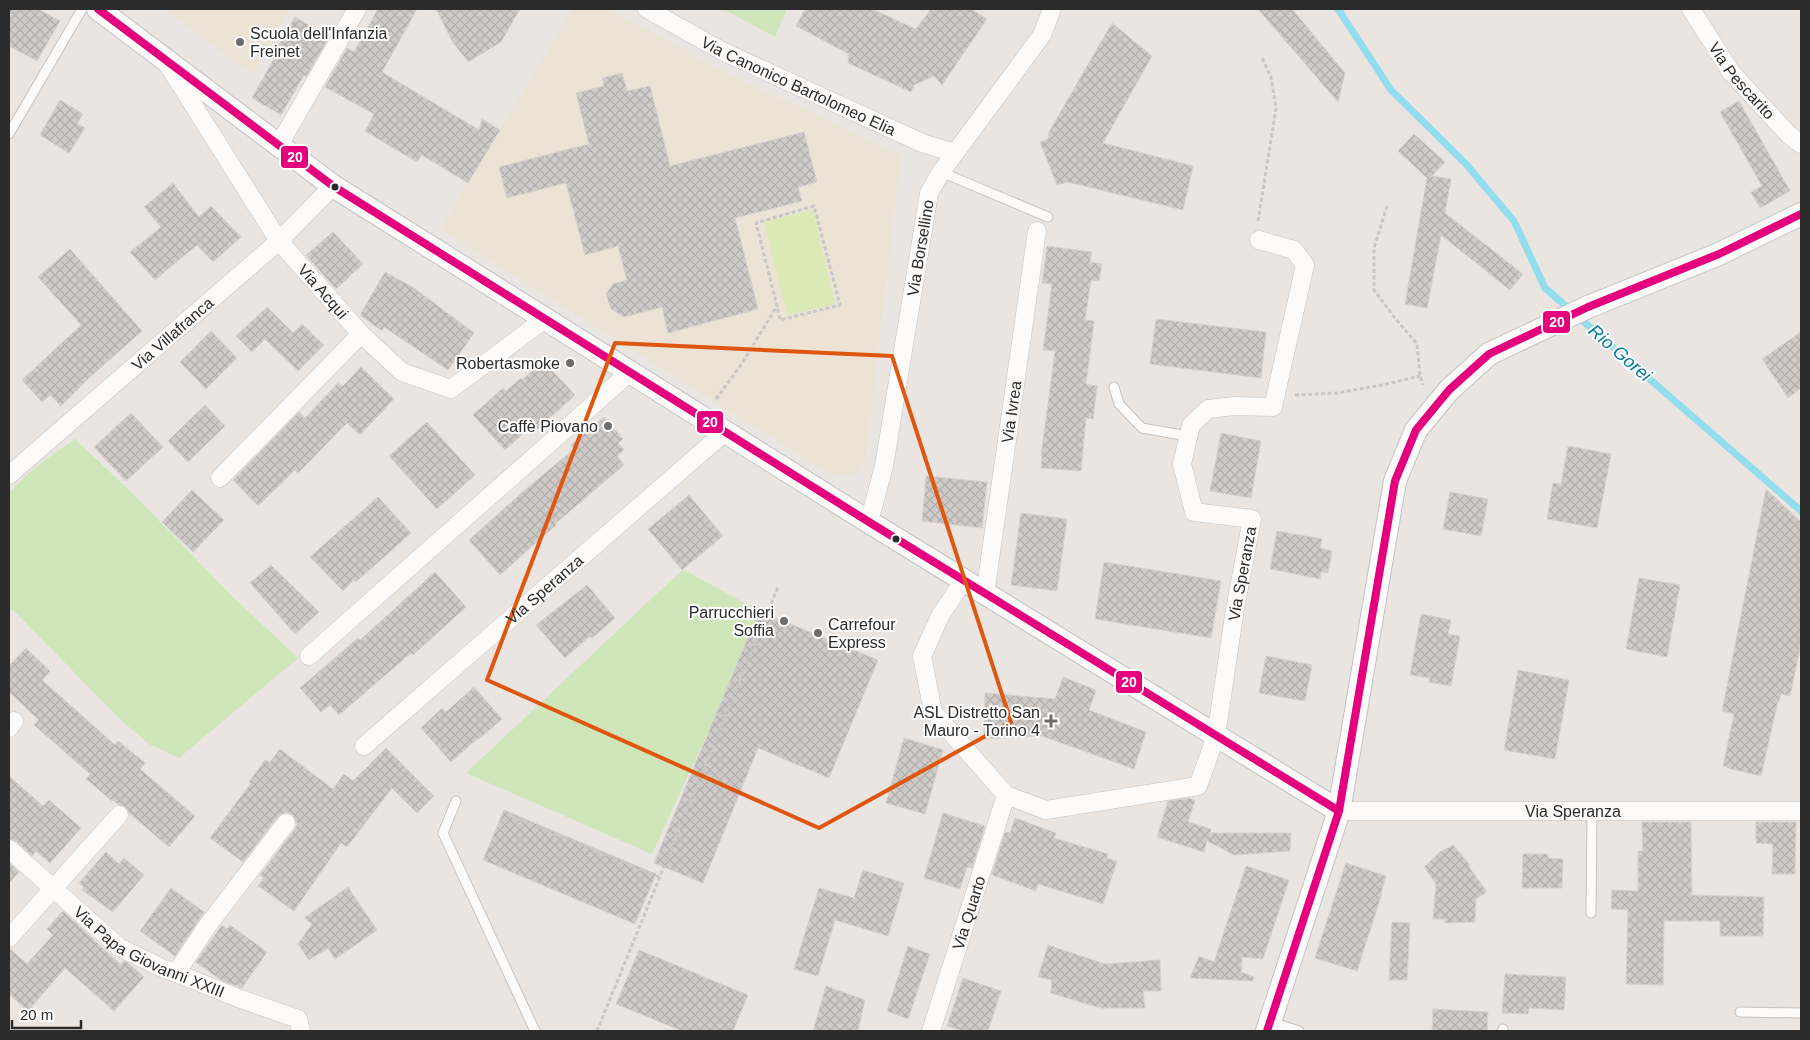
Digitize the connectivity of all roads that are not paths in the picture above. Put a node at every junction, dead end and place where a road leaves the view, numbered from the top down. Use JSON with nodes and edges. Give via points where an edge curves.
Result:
{"nodes":[{"id":1,"x":82,"y":9,"type":"edge"},
{"id":2,"x":98,"y":9,"type":"edge"},
{"id":3,"x":357,"y":9,"type":"edge"},
{"id":4,"x":647,"y":9,"type":"edge"},
{"id":5,"x":1052,"y":9,"type":"edge"},
{"id":6,"x":1691,"y":9,"type":"edge"},
{"id":7,"x":164,"y":59,"type":"junction"},
{"id":8,"x":9,"y":134,"type":"edge"},
{"id":9,"x":1797,"y":140,"type":"edge"},
{"id":10,"x":279,"y":144,"type":"junction"},
{"id":11,"x":955,"y":153,"type":"junction"},
{"id":12,"x":941,"y":172,"type":"junction"},
{"id":13,"x":333,"y":186,"type":"junction"},
{"id":14,"x":1801,"y":214,"type":"edge"},
{"id":15,"x":1048,"y":217,"type":"dead end"},
{"id":16,"x":1772,"y":229,"type":"junction"},
{"id":17,"x":1037,"y":231,"type":"dead end"},
{"id":18,"x":1801,"y":232,"type":"edge"},
{"id":19,"x":1260,"y":240,"type":"road end"},
{"id":20,"x":279,"y":241,"type":"junction"},
{"id":21,"x":545,"y":319,"type":"junction"},
{"id":22,"x":361,"y":334,"type":"junction"},
{"id":23,"x":630,"y":372,"type":"junction"},
{"id":24,"x":1114,"y":387,"type":"dead end"},
{"id":25,"x":725,"y":432,"type":"junction"},
{"id":26,"x":1188,"y":436,"type":"junction"},
{"id":27,"x":9,"y":476,"type":"edge"},
{"id":28,"x":220,"y":478,"type":"dead end"},
{"id":29,"x":869,"y":522,"type":"junction"},
{"id":30,"x":964,"y":580,"type":"junction"},
{"id":31,"x":985,"y":594,"type":"junction"},
{"id":32,"x":309,"y":656,"type":"dead end"},
{"id":33,"x":1216,"y":736,"type":"junction"},
{"id":34,"x":364,"y":746,"type":"dead end"},
{"id":35,"x":1006,"y":795,"type":"junction"},
{"id":36,"x":456,"y":801,"type":"dead end"},
{"id":37,"x":1592,"y":810,"type":"junction"},
{"id":38,"x":1339,"y":811,"type":"junction"},
{"id":39,"x":1801,"y":811,"type":"edge"},
{"id":40,"x":119,"y":815,"type":"dead end"},
{"id":41,"x":286,"y":823,"type":"dead end"},
{"id":42,"x":9,"y":848,"type":"edge"},
{"id":43,"x":53,"y":888,"type":"junction"},
{"id":44,"x":1591,"y":913,"type":"dead end"},
{"id":45,"x":9,"y":938,"type":"edge"},
{"id":46,"x":176,"y":973,"type":"junction"},
{"id":47,"x":1740,"y":1012,"type":"dead end"},
{"id":48,"x":1801,"y":1013,"type":"edge"},
{"id":49,"x":1269,"y":1026,"type":"edge"},
{"id":50,"x":301,"y":1031,"type":"edge"},
{"id":51,"x":535,"y":1031,"type":"edge"},
{"id":52,"x":931,"y":1031,"type":"edge"},
{"id":53,"x":1299,"y":1031,"type":"edge"}],
"edges":[{"from":1,"to":8,"type":"lane"},
{"from":2,"to":7,"type":"street"},
{"from":3,"to":10,"type":"street"},
{"from":4,"to":11,"type":"street","name":"Via Canonico Bartolomeo Elia","via":[[731,55],[922,143]]},
{"from":5,"to":11,"type":"street","name":"Via Borsellino","via":[[1042,36]]},
{"from":6,"to":9,"type":"street","name":"Via Pescarito","via":[[1730,72]]},
{"from":7,"to":10,"type":"street"},
{"from":7,"to":20,"type":"street","name":"Via Acqui"},
{"from":10,"to":13,"type":"street"},
{"from":11,"to":12,"type":"street","name":"Via Borsellino"},
{"from":12,"to":15,"type":"lane"},
{"from":12,"to":29,"type":"street","name":"Via Borsellino","via":[[930,193],[884,466]]},
{"from":13,"to":20,"type":"street","name":"Via Villafranca"},
{"from":13,"to":21,"type":"street"},
{"from":14,"to":16,"type":"street"},
{"from":16,"to":18,"type":"street"},
{"from":16,"to":38,"type":"street","via":[[1588,307],[1489,354],[1449,390],[1416,430],[1395,481]]},
{"from":17,"to":31,"type":"street","name":"Via Ivrea"},
{"from":19,"to":26,"type":"street","name":"Via Speranza","via":[[1294,250],[1305,265],[1273,407],[1235,406],[1208,410],[1191,426]]},
{"from":20,"to":22,"type":"street","name":"Via Acqui"},
{"from":20,"to":27,"type":"street","name":"Via Villafranca"},
{"from":21,"to":22,"type":"street","name":"Via Acqui","via":[[451,389],[402,372]]},
{"from":21,"to":23,"type":"street"},
{"from":22,"to":28,"type":"street"},
{"from":23,"to":25,"type":"street"},
{"from":23,"to":32,"type":"street"},
{"from":24,"to":26,"type":"lane","via":[[1119,404],[1142,428]]},
{"from":25,"to":29,"type":"street"},
{"from":25,"to":34,"type":"street","name":"Via Speranza"},
{"from":26,"to":33,"type":"street","name":"Via Speranza","via":[[1182,464],[1194,512],[1252,519]]},
{"from":29,"to":30,"type":"street"},
{"from":30,"to":31,"type":"street"},
{"from":30,"to":35,"type":"street","name":"Via Speranza","via":[[940,616],[922,656],[929,693],[933,712]]},
{"from":31,"to":33,"type":"street"},
{"from":33,"to":35,"type":"street","name":"Via Speranza","via":[[1198,786],[1046,810]]},
{"from":33,"to":38,"type":"street"},
{"from":35,"to":52,"type":"street","name":"Via Quarto"},
{"from":36,"to":51,"type":"lane","via":[[443,833]]},
{"from":37,"to":38,"type":"street","name":"Via Speranza"},
{"from":37,"to":39,"type":"street","name":"Via Speranza"},
{"from":37,"to":44,"type":"lane"},
{"from":38,"to":49,"type":"street"},
{"from":40,"to":43,"type":"street"},
{"from":41,"to":46,"type":"street","via":[[208,925]]},
{"from":42,"to":43,"type":"street","name":"Via Papa Giovanni XXIII"},
{"from":43,"to":45,"type":"street"},
{"from":43,"to":46,"type":"street","name":"Via Papa Giovanni XXIII","via":[[119,947]]},
{"from":46,"to":50,"type":"street","name":"Via Papa Giovanni XXIII","via":[[298,1019]]},
{"from":47,"to":48,"type":"lane"},
{"from":49,"to":53,"type":"lane"}]}
